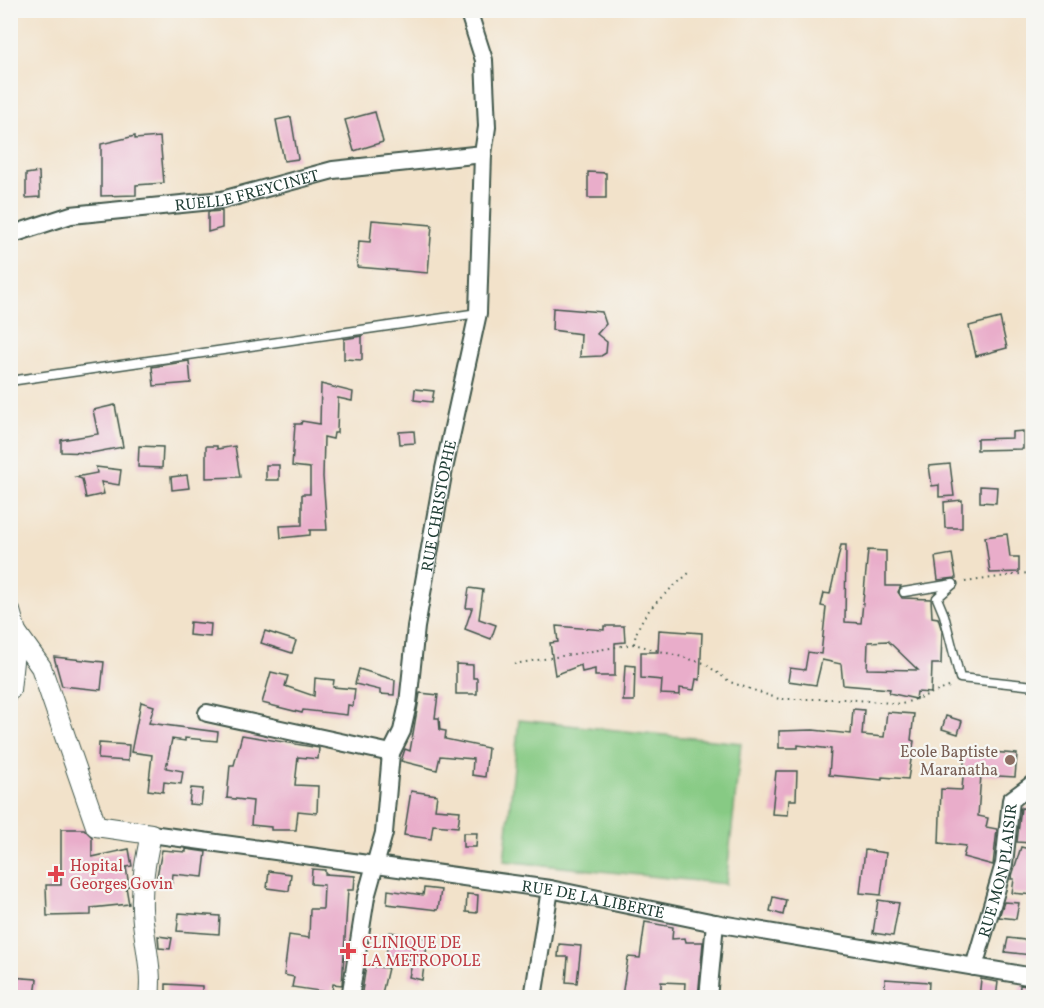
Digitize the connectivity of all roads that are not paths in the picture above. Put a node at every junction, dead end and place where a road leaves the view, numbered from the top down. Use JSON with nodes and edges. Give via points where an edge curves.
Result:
{"nodes":[{"id":1,"x":468,"y":10,"type":"edge"},
{"id":2,"x":483,"y":154,"type":"junction"},
{"id":3,"x":10,"y":235,"type":"edge"},
{"id":4,"x":478,"y":313,"type":"junction"},
{"id":5,"x":10,"y":381,"type":"edge"},
{"id":6,"x":904,"y":592,"type":"dead end"},
{"id":7,"x":10,"y":611,"type":"edge"},
{"id":8,"x":16,"y":632,"type":"junction"},
{"id":9,"x":1034,"y":686,"type":"edge"},
{"id":10,"x":10,"y":690,"type":"edge"},
{"id":11,"x":207,"y":713,"type":"dead end"},
{"id":12,"x":391,"y":753,"type":"junction"},
{"id":13,"x":1034,"y":783,"type":"edge"},
{"id":14,"x":151,"y":834,"type":"junction"},
{"id":15,"x":374,"y":865,"type":"junction"},
{"id":16,"x":550,"y":889,"type":"junction"},
{"id":17,"x":715,"y":923,"type":"junction"},
{"id":18,"x":974,"y":967,"type":"junction"},
{"id":19,"x":1034,"y":977,"type":"edge"},
{"id":20,"x":149,"y":998,"type":"edge"},
{"id":21,"x":350,"y":998,"type":"edge"},
{"id":22,"x":533,"y":998,"type":"edge"},
{"id":23,"x":708,"y":998,"type":"edge"}],
"edges":[{"from":1,"to":2,"type":"street","name":"RUE CHRISTOPHE","via":[[483,60],[487,127]]},
{"from":2,"to":3,"type":"street","name":"RUELLE FREYCINET","via":[[333,170],[222,200],[71,215]]},
{"from":2,"to":4,"type":"street","name":"RUE CHRISTOPHE"},
{"from":4,"to":5,"type":"lane"},
{"from":4,"to":12,"type":"street","name":"RUE CHRISTOPHE","via":[[444,469],[416,627],[408,704],[402,731]]},
{"from":6,"to":9,"type":"lane","via":[[953,584],[937,598],[960,678]]},
{"from":7,"to":8,"type":"street"},
{"from":8,"to":10,"type":"street"},
{"from":8,"to":14,"type":"street","via":[[42,667],[96,826]]},
{"from":11,"to":12,"type":"street"},
{"from":12,"to":15,"type":"street","name":"RUE CHRISTOPHE","via":[[384,833]]},
{"from":13,"to":18,"type":"street","name":"RUE MON PLAISIR","via":[[1011,800],[1004,864]]},
{"from":14,"to":15,"type":"street","name":"RUE DE LA LIBERTÉ"},
{"from":14,"to":20,"type":"street","via":[[142,909],[151,978]]},
{"from":15,"to":16,"type":"street","name":"RUE DE LA LIBERTÉ"},
{"from":15,"to":21,"type":"street","name":"RUE CHRISTOPHE"},
{"from":16,"to":17,"type":"street","name":"RUE DE LA LIBERTÉ"},
{"from":16,"to":22,"type":"street"},
{"from":17,"to":18,"type":"street","name":"RUE DE LA LIBERTÉ"},
{"from":17,"to":23,"type":"street"},
{"from":18,"to":19,"type":"street","name":"RUE DE LA LIBERTÉ"}]}
